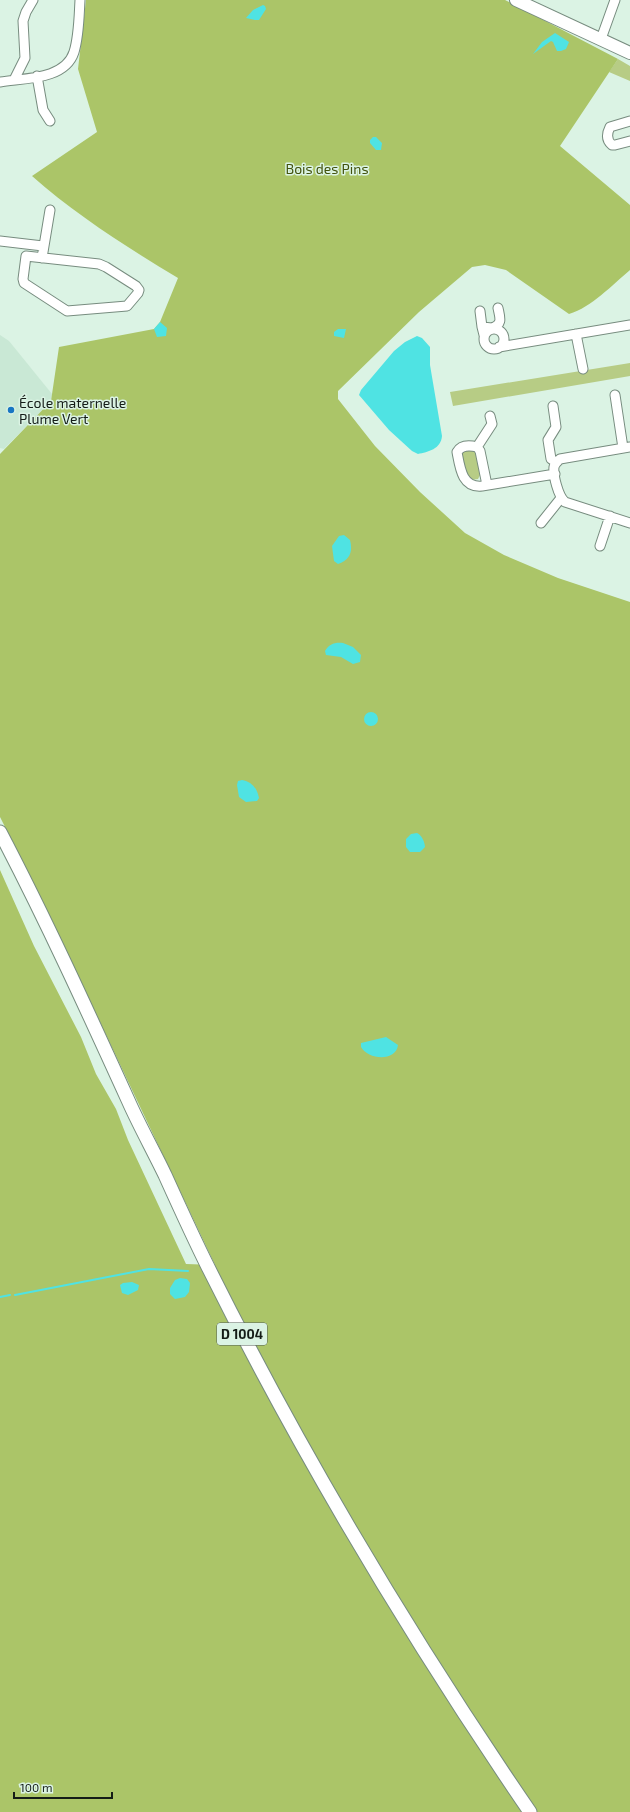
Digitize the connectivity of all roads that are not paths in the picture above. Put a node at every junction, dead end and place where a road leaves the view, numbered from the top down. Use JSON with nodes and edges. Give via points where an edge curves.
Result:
{"nodes":[{"id":1,"x":33,"y":0,"type":"edge"},
{"id":2,"x":80,"y":0,"type":"edge"},
{"id":3,"x":516,"y":0,"type":"edge"},
{"id":4,"x":615,"y":0,"type":"edge"},
{"id":5,"x":601,"y":39,"type":"junction"},
{"id":6,"x":630,"y":53,"type":"edge"},
{"id":7,"x":37,"y":76,"type":"junction"},
{"id":8,"x":14,"y":80,"type":"junction"},
{"id":9,"x":0,"y":82,"type":"edge"},
{"id":10,"x":50,"y":121,"type":"dead end"},
{"id":11,"x":630,"y":121,"type":"edge"},
{"id":12,"x":630,"y":141,"type":"edge"},
{"id":13,"x":50,"y":210,"type":"dead end"},
{"id":14,"x":0,"y":241,"type":"edge"},
{"id":15,"x":28,"y":244,"type":"junction"},
{"id":16,"x":43,"y":246,"type":"junction"},
{"id":17,"x":26,"y":256,"type":"junction"},
{"id":18,"x":42,"y":258,"type":"junction"},
{"id":19,"x":498,"y":308,"type":"dead end"},
{"id":20,"x":480,"y":311,"type":"dead end"},
{"id":21,"x":630,"y":325,"type":"edge"},
{"id":22,"x":492,"y":328,"type":"junction"},
{"id":23,"x":483,"y":331,"type":"junction"},
{"id":24,"x":576,"y":334,"type":"junction"},
{"id":25,"x":499,"y":347,"type":"junction"},
{"id":26,"x":582,"y":369,"type":"dead end"},
{"id":27,"x":615,"y":395,"type":"dead end"},
{"id":28,"x":553,"y":406,"type":"dead end"},
{"id":29,"x":490,"y":416,"type":"dead end"},
{"id":30,"x":477,"y":447,"type":"junction"},
{"id":31,"x":626,"y":448,"type":"edge"},
{"id":32,"x":556,"y":462,"type":"junction"},
{"id":33,"x":555,"y":474,"type":"junction"},
{"id":34,"x":487,"y":485,"type":"junction"},
{"id":35,"x":561,"y":498,"type":"junction"},
{"id":36,"x":610,"y":516,"type":"junction"},
{"id":37,"x":541,"y":523,"type":"dead end"},
{"id":38,"x":630,"y":523,"type":"edge"},
{"id":39,"x":600,"y":546,"type":"dead end"},
{"id":40,"x":0,"y":832,"type":"edge"},
{"id":41,"x":0,"y":848,"type":"edge"},
{"id":42,"x":521,"y":1812,"type":"edge"},
{"id":43,"x":530,"y":1812,"type":"edge"}],
"edges":[{"from":1,"to":8,"type":"street","via":[[22,21],[25,58]]},
{"from":2,"to":7,"type":"street","via":[[76,43],[72,57],[56,72]]},
{"from":3,"to":5,"type":"main road"},
{"from":4,"to":5,"type":"street"},
{"from":5,"to":6,"type":"main road"},
{"from":7,"to":8,"type":"street"},
{"from":7,"to":10,"type":"street","via":[[43,110]]},
{"from":8,"to":9,"type":"street"},
{"from":11,"to":12,"type":"street","via":[[610,127],[607,133],[612,144]]},
{"from":13,"to":16,"type":"street"},
{"from":14,"to":15,"type":"street"},
{"from":15,"to":16,"type":"street"},
{"from":15,"to":17,"type":"street"},
{"from":16,"to":18,"type":"street"},
{"from":17,"to":18,"type":"street"},
{"from":17,"to":18,"type":"street","via":[[24,282],[65,310],[127,306],[138,293],[136,286],[101,265]]},
{"from":19,"to":22,"type":"street","via":[[501,321],[498,326]]},
{"from":20,"to":23,"type":"street"},
{"from":21,"to":24,"type":"street"},
{"from":22,"to":23,"type":"street"},
{"from":22,"to":25,"type":"street","via":[[499,330],[503,335],[504,342]]},
{"from":23,"to":25,"type":"street","via":[[486,345],[492,349]]},
{"from":24,"to":25,"type":"street"},
{"from":24,"to":26,"type":"street"},
{"from":27,"to":31,"type":"street"},
{"from":28,"to":32,"type":"street","via":[[556,427],[548,440],[551,459]]},
{"from":29,"to":30,"type":"street","via":[[492,424]]},
{"from":30,"to":34,"type":"street"},
{"from":30,"to":34,"type":"street","via":[[464,446],[457,452],[462,474],[472,485]]},
{"from":31,"to":32,"type":"street","via":[[560,459]]},
{"from":32,"to":33,"type":"street"},
{"from":33,"to":34,"type":"street"},
{"from":33,"to":35,"type":"street"},
{"from":35,"to":36,"type":"street","via":[[565,502]]},
{"from":35,"to":37,"type":"street"},
{"from":36,"to":38,"type":"street"},
{"from":36,"to":39,"type":"street"},
{"from":40,"to":43,"type":"highway","number":"D 1004","via":[[32,893],[207,1265],[295,1433],[399,1612]]},
{"from":41,"to":42,"type":"highway","number":"D 1004","via":[[198,1264],[288,1437],[393,1618]]}]}
